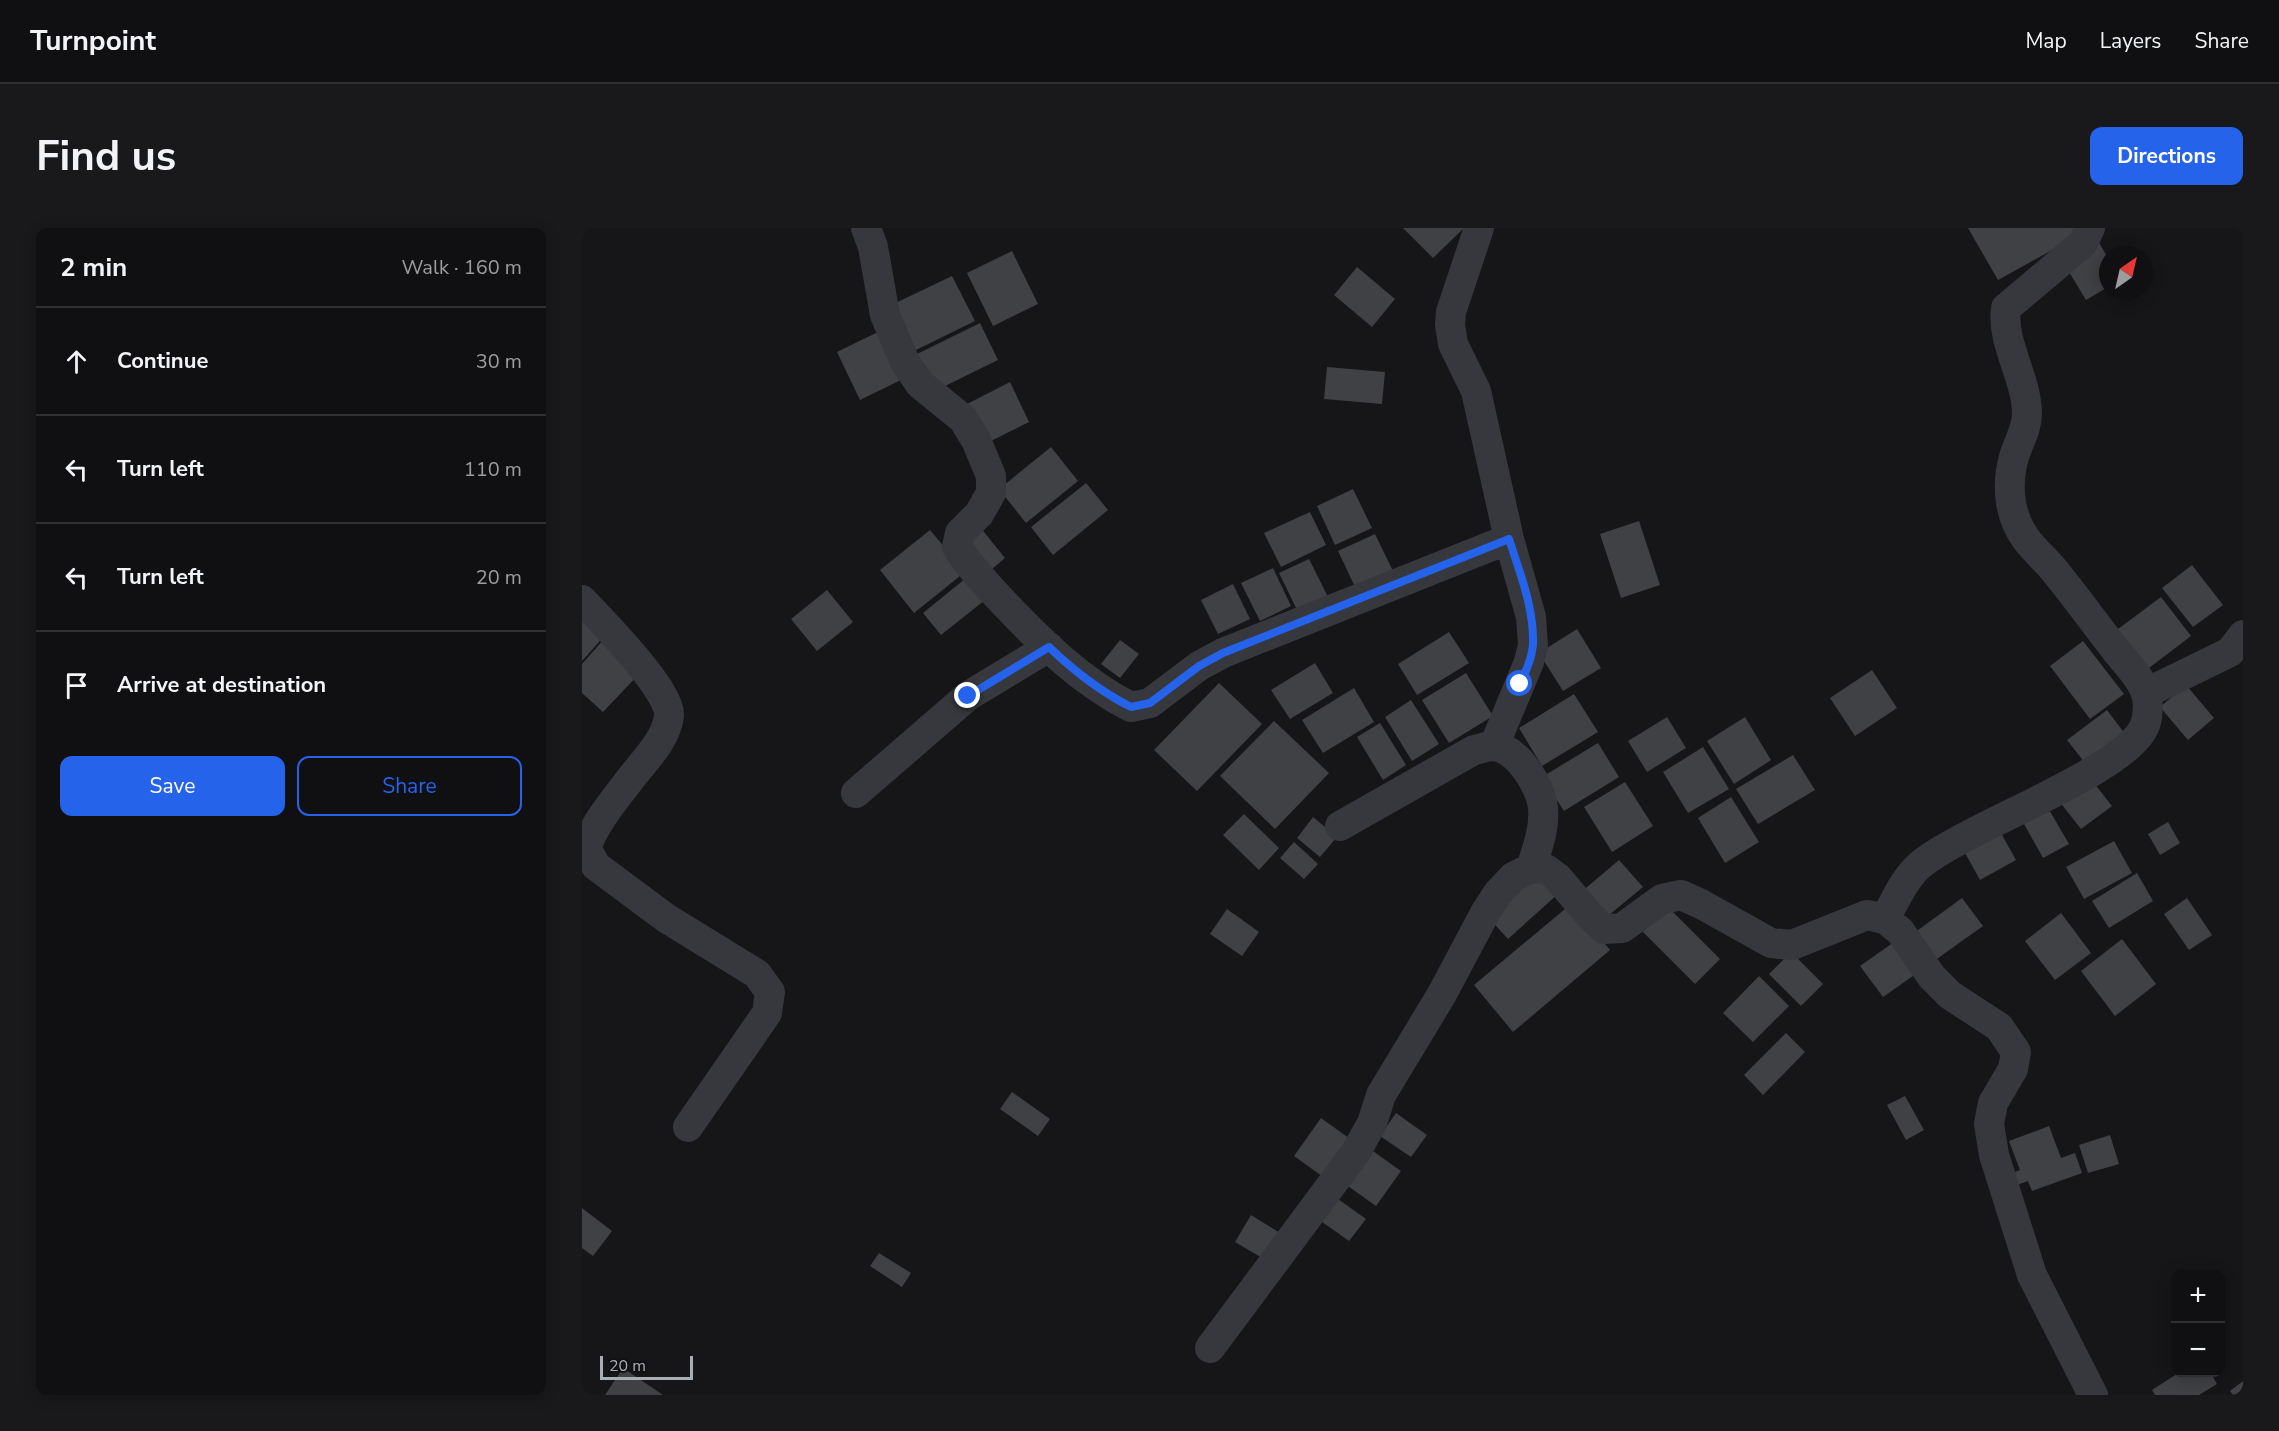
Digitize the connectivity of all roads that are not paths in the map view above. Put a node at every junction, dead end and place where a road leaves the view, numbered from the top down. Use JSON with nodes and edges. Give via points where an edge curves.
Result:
{"nodes":[{"id":1,"x":866,"y":228,"type":"edge"},
{"id":2,"x":1479,"y":228,"type":"edge"},
{"id":3,"x":2090,"y":228,"type":"edge"},
{"id":4,"x":1509,"y":539,"type":"junction"},
{"id":5,"x":582,"y":600,"type":"edge"},
{"id":6,"x":2243,"y":635,"type":"edge"},
{"id":7,"x":1049,"y":647,"type":"junction"},
{"id":8,"x":2146,"y":693,"type":"junction"},
{"id":9,"x":1494,"y":746,"type":"junction"},
{"id":10,"x":856,"y":793,"type":"dead end"},
{"id":11,"x":1340,"y":826,"type":"dead end"},
{"id":12,"x":1531,"y":868,"type":"junction"},
{"id":13,"x":1885,"y":919,"type":"junction"},
{"id":14,"x":688,"y":1127,"type":"dead end"},
{"id":15,"x":1210,"y":1348,"type":"dead end"},
{"id":16,"x":2093,"y":1395,"type":"edge"}],
"edges":[{"from":1,"to":7,"type":"street","via":[[885,315],[905,362],[920,384],[963,419],[991,476],[991,493],[979,514],[960,533],[957,547],[968,564]]},
{"from":2,"to":4,"type":"street","via":[[1450,325],[1453,344],[1476,391]]},
{"from":3,"to":8,"type":"street","via":[[2083,243],[2006,308],[2027,413],[2014,458],[2010,496],[2014,522]]},
{"from":4,"to":7,"type":"street","via":[[1223,653],[1150,703],[1131,707],[1110,697]]},
{"from":4,"to":9,"type":"street","via":[[1531,617],[1533,645]]},
{"from":5,"to":14,"type":"street","via":[[664,696],[669,715],[660,738],[593,829],[586,848],[596,866],[666,918],[757,974],[770,992],[767,1013]]},
{"from":6,"to":8,"type":"street","via":[[2230,652]]},
{"from":7,"to":10,"type":"street","via":[[968,696]]},
{"from":8,"to":13,"type":"street","via":[[2145,726],[2121,754],[1947,846],[1918,867]]},
{"from":9,"to":11,"type":"street","via":[[1474,750]]},
{"from":9,"to":12,"type":"street","via":[[1514,755],[1533,777],[1543,808],[1540,840]]},
{"from":12,"to":13,"type":"street","via":[[1546,869],[1558,878],[1604,929],[1622,928],[1662,899],[1681,895],[1771,943],[1792,945],[1867,915]]},
{"from":12,"to":15,"type":"street","via":[[1513,877],[1498,893],[1381,1095],[1372,1123],[1356,1152]]},
{"from":13,"to":16,"type":"street","via":[[1900,931],[1932,977],[1950,995],[1999,1027],[2016,1052],[2013,1069],[1993,1103],[1989,1124],[1994,1155],[2032,1275]]}]}
